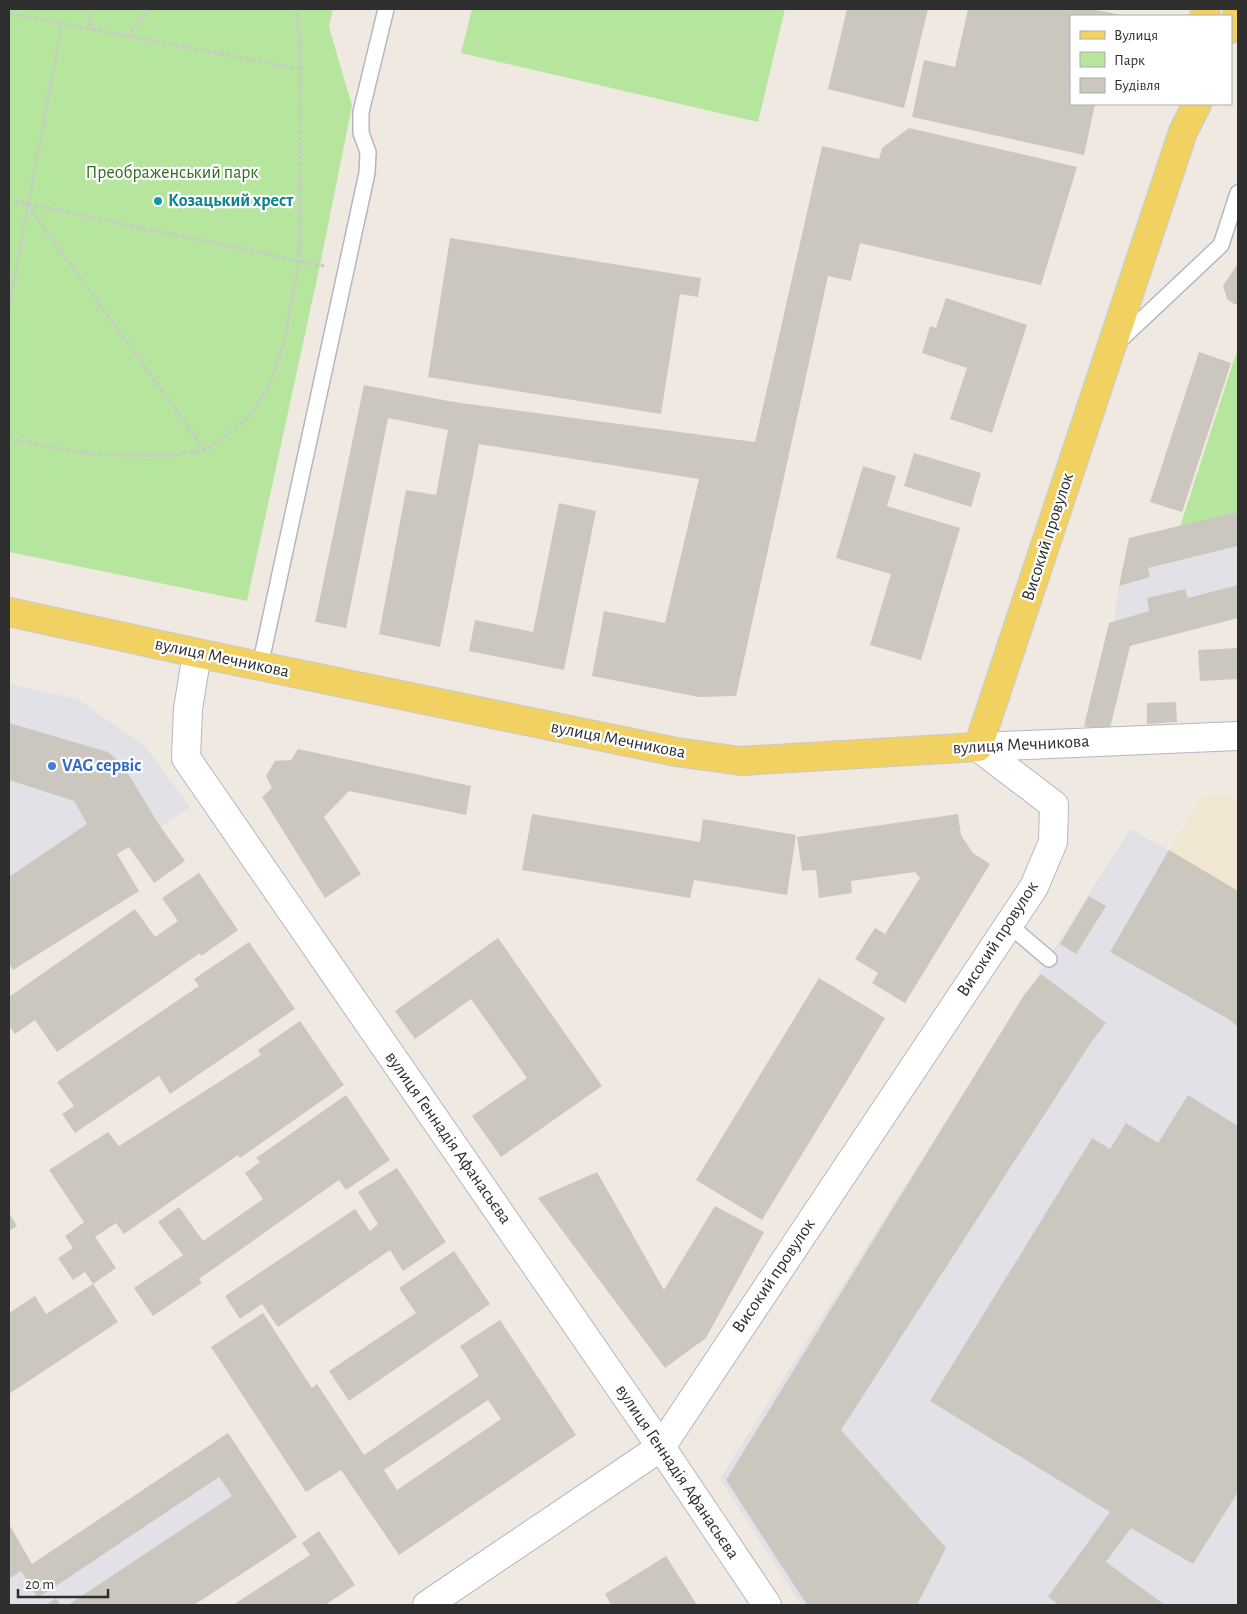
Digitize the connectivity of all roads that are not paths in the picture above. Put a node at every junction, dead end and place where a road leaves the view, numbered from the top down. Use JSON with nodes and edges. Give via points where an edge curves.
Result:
{"nodes":[{"id":1,"x":386,"y":9,"type":"edge"},
{"id":2,"x":1238,"y":14,"type":"edge"},
{"id":3,"x":1232,"y":27,"type":"edge"},
{"id":4,"x":1186,"y":105,"type":"edge"},
{"id":5,"x":1196,"y":105,"type":"edge"},
{"id":6,"x":1183,"y":132,"type":"junction"},
{"id":7,"x":1238,"y":193,"type":"edge"},
{"id":8,"x":1110,"y":350,"type":"junction"},
{"id":9,"x":11,"y":616,"type":"edge"},
{"id":10,"x":197,"y":654,"type":"junction"},
{"id":11,"x":260,"y":666,"type":"junction"},
{"id":12,"x":1238,"y":736,"type":"edge"},
{"id":13,"x":978,"y":746,"type":"junction"},
{"id":14,"x":1008,"y":925,"type":"junction"},
{"id":15,"x":1049,"y":959,"type":"dead end"},
{"id":16,"x":661,"y":1447,"type":"junction"},
{"id":17,"x":427,"y":1605,"type":"edge"},
{"id":18,"x":767,"y":1605,"type":"edge"}],
"edges":[{"from":1,"to":11,"type":"lane","via":[[361,112],[361,133],[368,152],[366,173]]},
{"from":2,"to":3,"type":"main road"},
{"from":4,"to":6,"type":"main road","name":"Високий провулок"},
{"from":5,"to":6,"type":"main road","name":"Високий провулок"},
{"from":6,"to":8,"type":"main road","name":"Високий провулок"},
{"from":7,"to":8,"type":"lane","via":[[1221,245]]},
{"from":8,"to":13,"type":"main road","name":"Високий провулок"},
{"from":9,"to":10,"type":"main road","name":"вулиця Мечникова"},
{"from":10,"to":11,"type":"main road","name":"вулиця Мечникова"},
{"from":10,"to":16,"type":"street","name":"вулиця Геннадія Афанасьєва","via":[[188,709],[186,758]]},
{"from":11,"to":13,"type":"main road","name":"вулиця Мечникова","via":[[676,752],[741,761]]},
{"from":12,"to":13,"type":"street","name":"вулиця Мечникова"},
{"from":13,"to":14,"type":"street","name":"Високий провулок","via":[[1054,805],[1053,842],[1034,887]]},
{"from":14,"to":15,"type":"lane"},
{"from":14,"to":16,"type":"street","name":"Високий провулок"},
{"from":16,"to":17,"type":"street","name":"Високий провулок"},
{"from":16,"to":18,"type":"street","name":"вулиця Геннадія Афанасьєва"}]}
